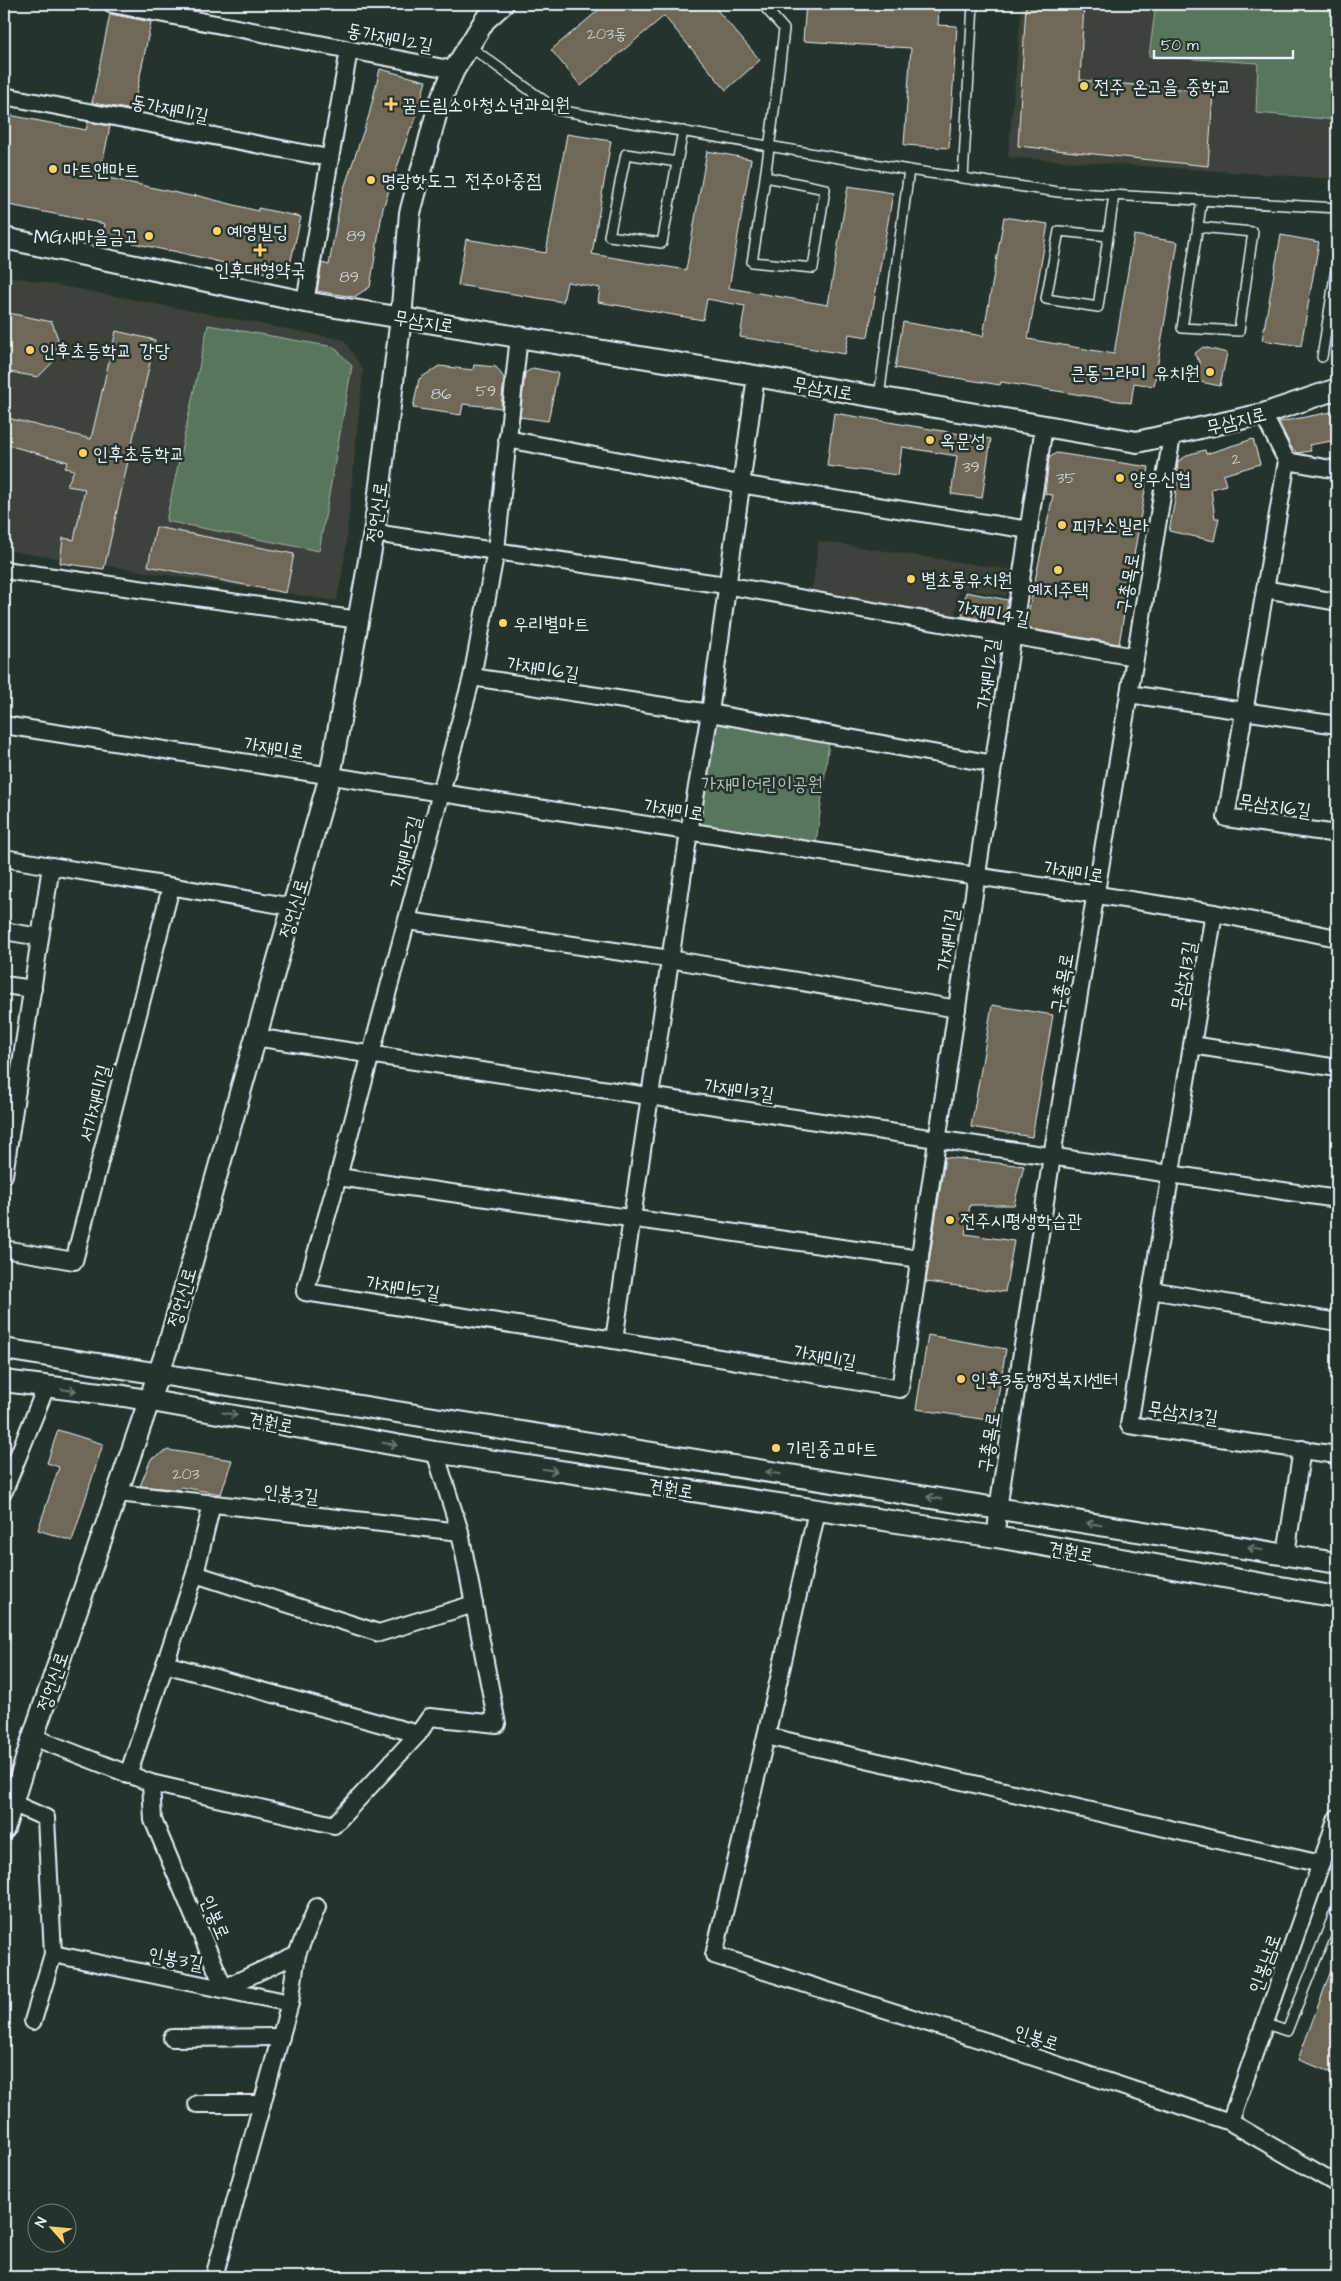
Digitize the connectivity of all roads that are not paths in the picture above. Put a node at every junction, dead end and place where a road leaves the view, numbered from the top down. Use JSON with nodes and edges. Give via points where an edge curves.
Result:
{"nodes":[{"id":1,"x":112,"y":4,"type":"edge"},
{"id":2,"x":503,"y":4,"type":"edge"},
{"id":3,"x":762,"y":4,"type":"edge"},
{"id":4,"x":973,"y":4,"type":"edge"},
{"id":5,"x":469,"y":46,"type":"junction"},
{"id":6,"x":348,"y":50,"type":"junction"},
{"id":7,"x":454,"y":70,"type":"junction"},
{"id":8,"x":4,"y":96,"type":"edge"},
{"id":9,"x":683,"y":132,"type":"junction"},
{"id":10,"x":771,"y":146,"type":"junction"},
{"id":11,"x":329,"y":158,"type":"junction"},
{"id":12,"x":677,"y":162,"type":"junction"},
{"id":13,"x":910,"y":170,"type":"junction"},
{"id":14,"x":766,"y":177,"type":"junction"},
{"id":15,"x":963,"y":178,"type":"junction"},
{"id":16,"x":1114,"y":195,"type":"junction"},
{"id":17,"x":1202,"y":200,"type":"junction"},
{"id":18,"x":1337,"y":208,"type":"edge"},
{"id":19,"x":1198,"y":228,"type":"junction"},
{"id":20,"x":1108,"y":236,"type":"junction"},
{"id":21,"x":4,"y":238,"type":"edge"},
{"id":22,"x":1337,"y":263,"type":"edge"},
{"id":23,"x":305,"y":302,"type":"junction"},
{"id":24,"x":401,"y":318,"type":"junction"},
{"id":25,"x":519,"y":336,"type":"junction"},
{"id":26,"x":1322,"y":357,"type":"dead end"},
{"id":27,"x":756,"y":376,"type":"junction"},
{"id":28,"x":1337,"y":389,"type":"edge"},
{"id":29,"x":879,"y":397,"type":"junction"},
{"id":30,"x":1263,"y":414,"type":"junction"},
{"id":31,"x":1044,"y":426,"type":"junction"},
{"id":32,"x":1172,"y":436,"type":"junction"},
{"id":33,"x":507,"y":439,"type":"junction"},
{"id":34,"x":1287,"y":461,"type":"junction"},
{"id":35,"x":1337,"y":470,"type":"edge"},
{"id":36,"x":740,"y":484,"type":"junction"},
{"id":37,"x":1029,"y":530,"type":"junction"},
{"id":38,"x":374,"y":533,"type":"junction"},
{"id":39,"x":496,"y":550,"type":"junction"},
{"id":40,"x":4,"y":570,"type":"edge"},
{"id":41,"x":726,"y":585,"type":"junction"},
{"id":42,"x":1265,"y":588,"type":"junction"},
{"id":43,"x":1337,"y":602,"type":"edge"},
{"id":44,"x":359,"y":620,"type":"junction"},
{"id":45,"x":1013,"y":636,"type":"junction"},
{"id":46,"x":1135,"y":658,"type":"junction"},
{"id":47,"x":472,"y":677,"type":"junction"},
{"id":48,"x":1129,"y":694,"type":"junction"},
{"id":49,"x":1244,"y":711,"type":"junction"},
{"id":50,"x":710,"y":713,"type":"junction"},
{"id":51,"x":4,"y":725,"type":"edge"},
{"id":52,"x":1337,"y":725,"type":"edge"},
{"id":53,"x":994,"y":764,"type":"junction"},
{"id":54,"x":330,"y":776,"type":"junction"},
{"id":55,"x":442,"y":793,"type":"junction"},
{"id":56,"x":689,"y":832,"type":"junction"},
{"id":57,"x":1337,"y":834,"type":"edge"},
{"id":58,"x":4,"y":858,"type":"edge"},
{"id":59,"x":51,"y":866,"type":"junction"},
{"id":60,"x":977,"y":876,"type":"junction"},
{"id":61,"x":171,"y":886,"type":"junction"},
{"id":62,"x":1096,"y":895,"type":"junction"},
{"id":63,"x":293,"y":907,"type":"junction"},
{"id":64,"x":1214,"y":913,"type":"junction"},
{"id":65,"x":408,"y":921,"type":"junction"},
{"id":66,"x":4,"y":931,"type":"edge"},
{"id":67,"x":40,"y":936,"type":"junction"},
{"id":68,"x":1337,"y":938,"type":"edge"},
{"id":69,"x":670,"y":959,"type":"junction"},
{"id":70,"x":4,"y":985,"type":"edge"},
{"id":71,"x":33,"y":989,"type":"junction"},
{"id":72,"x":957,"y":1009,"type":"junction"},
{"id":73,"x":254,"y":1037,"type":"junction"},
{"id":74,"x":1192,"y":1045,"type":"junction"},
{"id":75,"x":372,"y":1054,"type":"junction"},
{"id":76,"x":1337,"y":1068,"type":"edge"},
{"id":77,"x":650,"y":1096,"type":"junction"},
{"id":78,"x":8,"y":1113,"type":"edge"},
{"id":79,"x":938,"y":1139,"type":"junction"},
{"id":80,"x":1052,"y":1156,"type":"junction"},
{"id":81,"x":1169,"y":1174,"type":"junction"},
{"id":82,"x":4,"y":1175,"type":"edge"},
{"id":83,"x":338,"y":1177,"type":"junction"},
{"id":84,"x":1337,"y":1199,"type":"edge"},
{"id":85,"x":632,"y":1217,"type":"junction"},
{"id":86,"x":4,"y":1249,"type":"edge"},
{"id":87,"x":920,"y":1260,"type":"junction"},
{"id":88,"x":1151,"y":1290,"type":"junction"},
{"id":89,"x":1335,"y":1321,"type":"edge"},
{"id":90,"x":614,"y":1340,"type":"junction"},
{"id":91,"x":4,"y":1349,"type":"edge"},
{"id":92,"x":158,"y":1374,"type":"junction"},
{"id":93,"x":4,"y":1381,"type":"edge"},
{"id":94,"x":46,"y":1387,"type":"junction"},
{"id":95,"x":149,"y":1400,"type":"junction"},
{"id":96,"x":1302,"y":1449,"type":"junction"},
{"id":97,"x":435,"y":1452,"type":"junction"},
{"id":98,"x":1337,"y":1455,"type":"edge"},
{"id":99,"x":4,"y":1491,"type":"edge"},
{"id":100,"x":118,"y":1493,"type":"junction"},
{"id":101,"x":212,"y":1504,"type":"junction"},
{"id":102,"x":998,"y":1509,"type":"junction"},
{"id":103,"x":816,"y":1511,"type":"junction"},
{"id":104,"x":460,"y":1532,"type":"junction"},
{"id":105,"x":996,"y":1537,"type":"junction"},
{"id":106,"x":1286,"y":1554,"type":"junction"},
{"id":107,"x":1337,"y":1563,"type":"edge"},
{"id":108,"x":195,"y":1574,"type":"junction"},
{"id":109,"x":1337,"y":1597,"type":"edge"},
{"id":110,"x":474,"y":1604,"type":"junction"},
{"id":111,"x":165,"y":1664,"type":"junction"},
{"id":112,"x":418,"y":1734,"type":"junction"},
{"id":113,"x":766,"y":1736,"type":"junction"},
{"id":114,"x":33,"y":1737,"type":"junction"},
{"id":115,"x":128,"y":1775,"type":"junction"},
{"id":116,"x":151,"y":1783,"type":"junction"},
{"id":117,"x":12,"y":1804,"type":"junction"},
{"id":118,"x":1337,"y":1818,"type":"edge"},
{"id":119,"x":4,"y":1830,"type":"edge"},
{"id":120,"x":1321,"y":1864,"type":"junction"},
{"id":121,"x":317,"y":1907,"type":"dead end"},
{"id":122,"x":1337,"y":1907,"type":"edge"},
{"id":123,"x":54,"y":1954,"type":"junction"},
{"id":124,"x":297,"y":1954,"type":"junction"},
{"id":125,"x":224,"y":1988,"type":"junction"},
{"id":126,"x":290,"y":2003,"type":"junction"},
{"id":127,"x":33,"y":2021,"type":"dead end"},
{"id":128,"x":1263,"y":2023,"type":"junction"},
{"id":129,"x":281,"y":2037,"type":"junction"},
{"id":130,"x":172,"y":2038,"type":"dead end"},
{"id":131,"x":197,"y":2104,"type":"dead end"},
{"id":132,"x":262,"y":2104,"type":"junction"},
{"id":133,"x":1230,"y":2122,"type":"junction"},
{"id":134,"x":1337,"y":2184,"type":"edge"},
{"id":135,"x":214,"y":2277,"type":"edge"}],
"edges":[{"from":1,"to":6,"type":"street","name":"동가재미2길"},
{"from":2,"to":5,"type":"street","name":"정언신로","via":[[485,20]]},
{"from":3,"to":10,"type":"lane","via":[[784,29]]},
{"from":4,"to":15,"type":"lane"},
{"from":5,"to":7,"type":"street","name":"정언신로"},
{"from":5,"to":9,"type":"lane","via":[[557,110]]},
{"from":6,"to":7,"type":"street","name":"동가재미2길"},
{"from":6,"to":11,"type":"street"},
{"from":7,"to":24,"type":"street","name":"정언신로","via":[[440,104],[410,214]]},
{"from":8,"to":11,"type":"street","name":"동가재미1길"},
{"from":9,"to":10,"type":"lane"},
{"from":9,"to":12,"type":"lane"},
{"from":10,"to":13,"type":"lane"},
{"from":10,"to":14,"type":"lane"},
{"from":11,"to":23,"type":"street"},
{"from":12,"to":12,"type":"lane","via":[[662,243],[609,236],[626,154]]},
{"from":13,"to":15,"type":"lane"},
{"from":13,"to":29,"type":"lane"},
{"from":14,"to":14,"type":"lane","via":[[752,262],[813,268],[826,189]]},
{"from":15,"to":16,"type":"lane","via":[[1058,192]]},
{"from":16,"to":17,"type":"lane"},
{"from":16,"to":20,"type":"lane"},
{"from":17,"to":18,"type":"lane"},
{"from":17,"to":19,"type":"lane"},
{"from":19,"to":19,"type":"lane","via":[[1182,328],[1239,331],[1253,232]]},
{"from":20,"to":20,"type":"lane","via":[[1098,307],[1046,299],[1059,231]]},
{"from":21,"to":23,"type":"street","name":"무삼지로"},
{"from":22,"to":26,"type":"lane"},
{"from":23,"to":24,"type":"street","name":"무삼지로"},
{"from":24,"to":25,"type":"street","name":"무삼지로"},
{"from":24,"to":38,"type":"street","name":"정언신로"},
{"from":25,"to":27,"type":"street","name":"무삼지로"},
{"from":25,"to":33,"type":"street"},
{"from":27,"to":29,"type":"street","name":"무삼지로"},
{"from":27,"to":36,"type":"street"},
{"from":28,"to":30,"type":"street","name":"무삼지로"},
{"from":29,"to":31,"type":"street","name":"무삼지로"},
{"from":30,"to":32,"type":"street","name":"무삼지로"},
{"from":30,"to":34,"type":"street"},
{"from":31,"to":32,"type":"street","name":"무삼지로","via":[[1137,442]]},
{"from":31,"to":37,"type":"street","name":"가재미2길"},
{"from":32,"to":46,"type":"street","name":"구총목로"},
{"from":33,"to":36,"type":"street"},
{"from":33,"to":39,"type":"street"},
{"from":34,"to":35,"type":"street"},
{"from":34,"to":42,"type":"street","name":"무삼지6길"},
{"from":36,"to":37,"type":"street"},
{"from":36,"to":41,"type":"street"},
{"from":37,"to":45,"type":"street","name":"가재미2길"},
{"from":38,"to":39,"type":"street"},
{"from":38,"to":44,"type":"street","name":"정언신로"},
{"from":39,"to":41,"type":"street","name":"가재미4길"},
{"from":39,"to":47,"type":"street"},
{"from":40,"to":44,"type":"street"},
{"from":41,"to":45,"type":"street","name":"가재미4길"},
{"from":41,"to":50,"type":"street"},
{"from":42,"to":43,"type":"street"},
{"from":42,"to":49,"type":"street","name":"무삼지6길"},
{"from":44,"to":54,"type":"street","name":"정언신로"},
{"from":45,"to":46,"type":"street","name":"가재미4길"},
{"from":45,"to":53,"type":"street","name":"가재미2길"},
{"from":46,"to":48,"type":"street","name":"구총목로"},
{"from":47,"to":50,"type":"street","name":"가재미6길"},
{"from":47,"to":55,"type":"street"},
{"from":48,"to":49,"type":"street"},
{"from":48,"to":62,"type":"street","name":"구총목로"},
{"from":49,"to":52,"type":"street"},
{"from":49,"to":57,"type":"street","name":"무삼지6길","via":[[1226,818]]},
{"from":50,"to":53,"type":"street"},
{"from":50,"to":56,"type":"street"},
{"from":51,"to":54,"type":"street","name":"가재미로"},
{"from":53,"to":60,"type":"street","name":"가재미2길"},
{"from":54,"to":55,"type":"street","name":"가재미로"},
{"from":54,"to":63,"type":"street","name":"정언신로"},
{"from":55,"to":56,"type":"street","name":"가재미로"},
{"from":55,"to":65,"type":"street","name":"가재미5길"},
{"from":56,"to":60,"type":"street","name":"가재미로"},
{"from":56,"to":69,"type":"street"},
{"from":58,"to":59,"type":"street"},
{"from":59,"to":61,"type":"street"},
{"from":59,"to":67,"type":"street"},
{"from":60,"to":62,"type":"street","name":"가재미로"},
{"from":60,"to":72,"type":"street","name":"가재미1길"},
{"from":61,"to":63,"type":"street"},
{"from":61,"to":86,"type":"street","name":"서가재미1길","via":[[74,1261]]},
{"from":62,"to":64,"type":"street","name":"가재미로"},
{"from":62,"to":80,"type":"street","name":"구총목로"},
{"from":63,"to":73,"type":"street","name":"정언신로"},
{"from":64,"to":68,"type":"street","name":"가재미로"},
{"from":64,"to":74,"type":"street","name":"무삼지3길"},
{"from":65,"to":69,"type":"street"},
{"from":65,"to":75,"type":"street","name":"가재미5길"},
{"from":66,"to":67,"type":"street"},
{"from":67,"to":71,"type":"street"},
{"from":69,"to":72,"type":"street"},
{"from":69,"to":77,"type":"street"},
{"from":70,"to":71,"type":"street"},
{"from":71,"to":78,"type":"street"},
{"from":72,"to":79,"type":"street","name":"가재미1길"},
{"from":73,"to":75,"type":"street"},
{"from":73,"to":92,"type":"street","name":"정언신로"},
{"from":74,"to":76,"type":"street"},
{"from":74,"to":81,"type":"street","name":"무삼지3길"},
{"from":75,"to":77,"type":"street","name":"가재미3길"},
{"from":75,"to":83,"type":"street","name":"가재미5길"},
{"from":77,"to":79,"type":"street","name":"가재미3길"},
{"from":77,"to":85,"type":"street"},
{"from":78,"to":82,"type":"street"},
{"from":79,"to":80,"type":"street"},
{"from":79,"to":87,"type":"street","name":"가재미1길"},
{"from":80,"to":81,"type":"street"},
{"from":80,"to":102,"type":"street","name":"구총목로"},
{"from":81,"to":84,"type":"street"},
{"from":81,"to":88,"type":"street","name":"무삼지3길"},
{"from":83,"to":85,"type":"street"},
{"from":83,"to":90,"type":"street","name":"가재미5길","via":[[305,1292]]},
{"from":85,"to":87,"type":"street"},
{"from":85,"to":90,"type":"street"},
{"from":87,"to":90,"type":"street","name":"가재미1길","via":[[900,1389]]},
{"from":88,"to":89,"type":"street"},
{"from":88,"to":96,"type":"street","name":"무삼지3길","via":[[1129,1425]]},
{"from":91,"to":92,"type":"street","name":"견훤로"},
{"from":92,"to":95,"type":"street","name":"정언신로"},
{"from":102,"to":92,"type":"street","name":"견훤로","one_way":true},
{"from":93,"to":94,"type":"street","name":"견훤로"},
{"from":94,"to":95,"type":"street","name":"견훤로","one_way":true},
{"from":94,"to":99,"type":"street"},
{"from":95,"to":97,"type":"street","name":"견훤로","one_way":true},
{"from":95,"to":100,"type":"street","name":"정언신로"},
{"from":96,"to":98,"type":"street","name":"무삼지3길"},
{"from":96,"to":106,"type":"street"},
{"from":97,"to":103,"type":"street","name":"견훤로","one_way":true},
{"from":97,"to":104,"type":"street"},
{"from":100,"to":101,"type":"street","name":"인봉3길"},
{"from":100,"to":114,"type":"street","name":"정언신로"},
{"from":101,"to":104,"type":"street","name":"인봉3길"},
{"from":101,"to":108,"type":"street"},
{"from":102,"to":105,"type":"street","name":"구총목로"},
{"from":106,"to":102,"type":"street","name":"견훤로","one_way":true},
{"from":103,"to":105,"type":"street","name":"견훤로"},
{"from":103,"to":113,"type":"street"},
{"from":104,"to":110,"type":"street"},
{"from":105,"to":109,"type":"street","name":"견훤로"},
{"from":106,"to":107,"type":"street","name":"견훤로"},
{"from":108,"to":110,"type":"street","via":[[379,1632]]},
{"from":108,"to":111,"type":"street"},
{"from":110,"to":112,"type":"street","via":[[497,1724],[430,1717]]},
{"from":111,"to":112,"type":"street"},
{"from":111,"to":115,"type":"street"},
{"from":112,"to":116,"type":"street","via":[[334,1825]]},
{"from":113,"to":120,"type":"street"},
{"from":113,"to":133,"type":"street","name":"인봉로","via":[[714,1955]]},
{"from":114,"to":115,"type":"street"},
{"from":114,"to":117,"type":"street","name":"정언신로"},
{"from":115,"to":116,"type":"street"},
{"from":116,"to":125,"type":"street","name":"인봉로","via":[[154,1820]]},
{"from":117,"to":119,"type":"street","name":"정언신로"},
{"from":117,"to":123,"type":"street","via":[[46,1818]]},
{"from":118,"to":120,"type":"street","name":"인봉남로"},
{"from":120,"to":128,"type":"street","name":"인봉남로"},
{"from":121,"to":124,"type":"street"},
{"from":122,"to":128,"type":"lane","via":[[1287,2031]]},
{"from":123,"to":125,"type":"street","name":"인봉3길"},
{"from":123,"to":127,"type":"street"},
{"from":124,"to":125,"type":"street"},
{"from":124,"to":126,"type":"street"},
{"from":125,"to":126,"type":"street","name":"인봉3길"},
{"from":126,"to":129,"type":"street"},
{"from":128,"to":133,"type":"street","name":"인봉남로"},
{"from":129,"to":130,"type":"street"},
{"from":129,"to":132,"type":"street"},
{"from":131,"to":132,"type":"street"},
{"from":132,"to":135,"type":"street"},
{"from":133,"to":134,"type":"street","name":"인봉로"}]}
